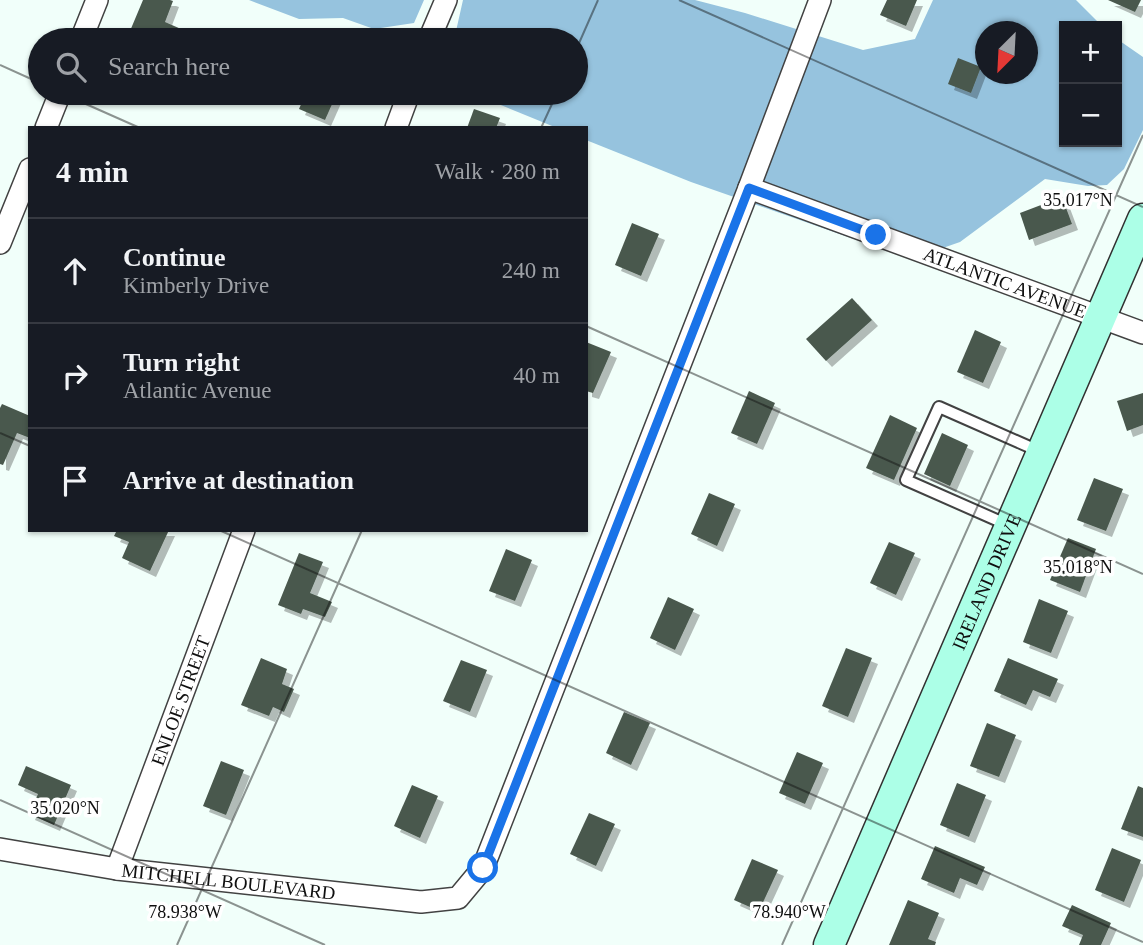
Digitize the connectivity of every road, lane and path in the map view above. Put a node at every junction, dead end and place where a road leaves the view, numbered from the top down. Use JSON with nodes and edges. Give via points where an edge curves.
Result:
{"nodes":[{"id":1,"x":97,"y":0,"type":"edge"},
{"id":2,"x":446,"y":0,"type":"edge"},
{"id":3,"x":820,"y":0,"type":"edge"},
{"id":4,"x":86,"y":28,"type":"edge"},
{"id":5,"x":434,"y":28,"type":"edge"},
{"id":6,"x":55,"y":105,"type":"edge"},
{"id":7,"x":405,"y":105,"type":"edge"},
{"id":8,"x":47,"y":126,"type":"edge"},
{"id":9,"x":397,"y":126,"type":"edge"},
{"id":10,"x":28,"y":174,"type":"edge"},
{"id":11,"x":749,"y":188,"type":"junction"},
{"id":12,"x":1143,"y":219,"type":"edge"},
{"id":13,"x":0,"y":243,"type":"edge"},
{"id":14,"x":1100,"y":318,"type":"junction"},
{"id":15,"x":1143,"y":333,"type":"edge"},
{"id":16,"x":1042,"y":453,"type":"junction"},
{"id":17,"x":1011,"y":526,"type":"junction"},
{"id":18,"x":243,"y":532,"type":"edge"},
{"id":19,"x":0,"y":849,"type":"edge"},
{"id":20,"x":117,"y":869,"type":"junction"},
{"id":21,"x":829,"y":945,"type":"edge"}],
"edges":[{"from":1,"to":4,"type":"street"},
{"from":2,"to":5,"type":"street"},
{"from":3,"to":11,"type":"street"},
{"from":6,"to":8,"type":"street"},
{"from":7,"to":9,"type":"street"},
{"from":10,"to":13,"type":"street"},
{"from":11,"to":14,"type":"street","name":"ATLANTIC AVENUE"},
{"from":11,"to":20,"type":"street","name":"MITCHELL BOULEVARD","via":[[483,868],[458,898],[421,902]]},
{"from":12,"to":14,"type":"main road","name":"IRELAND DRIVE"},
{"from":14,"to":15,"type":"street","name":"ATLANTIC AVENUE"},
{"from":14,"to":16,"type":"main road","name":"IRELAND DRIVE"},
{"from":16,"to":17,"type":"main road","name":"IRELAND DRIVE"},
{"from":16,"to":17,"type":"lane","via":[[939,407],[906,480]]},
{"from":17,"to":21,"type":"main road","name":"IRELAND DRIVE"},
{"from":18,"to":20,"type":"street","name":"ENLOE STREET"},
{"from":19,"to":20,"type":"street","name":"MITCHELL BOULEVARD"}]}
